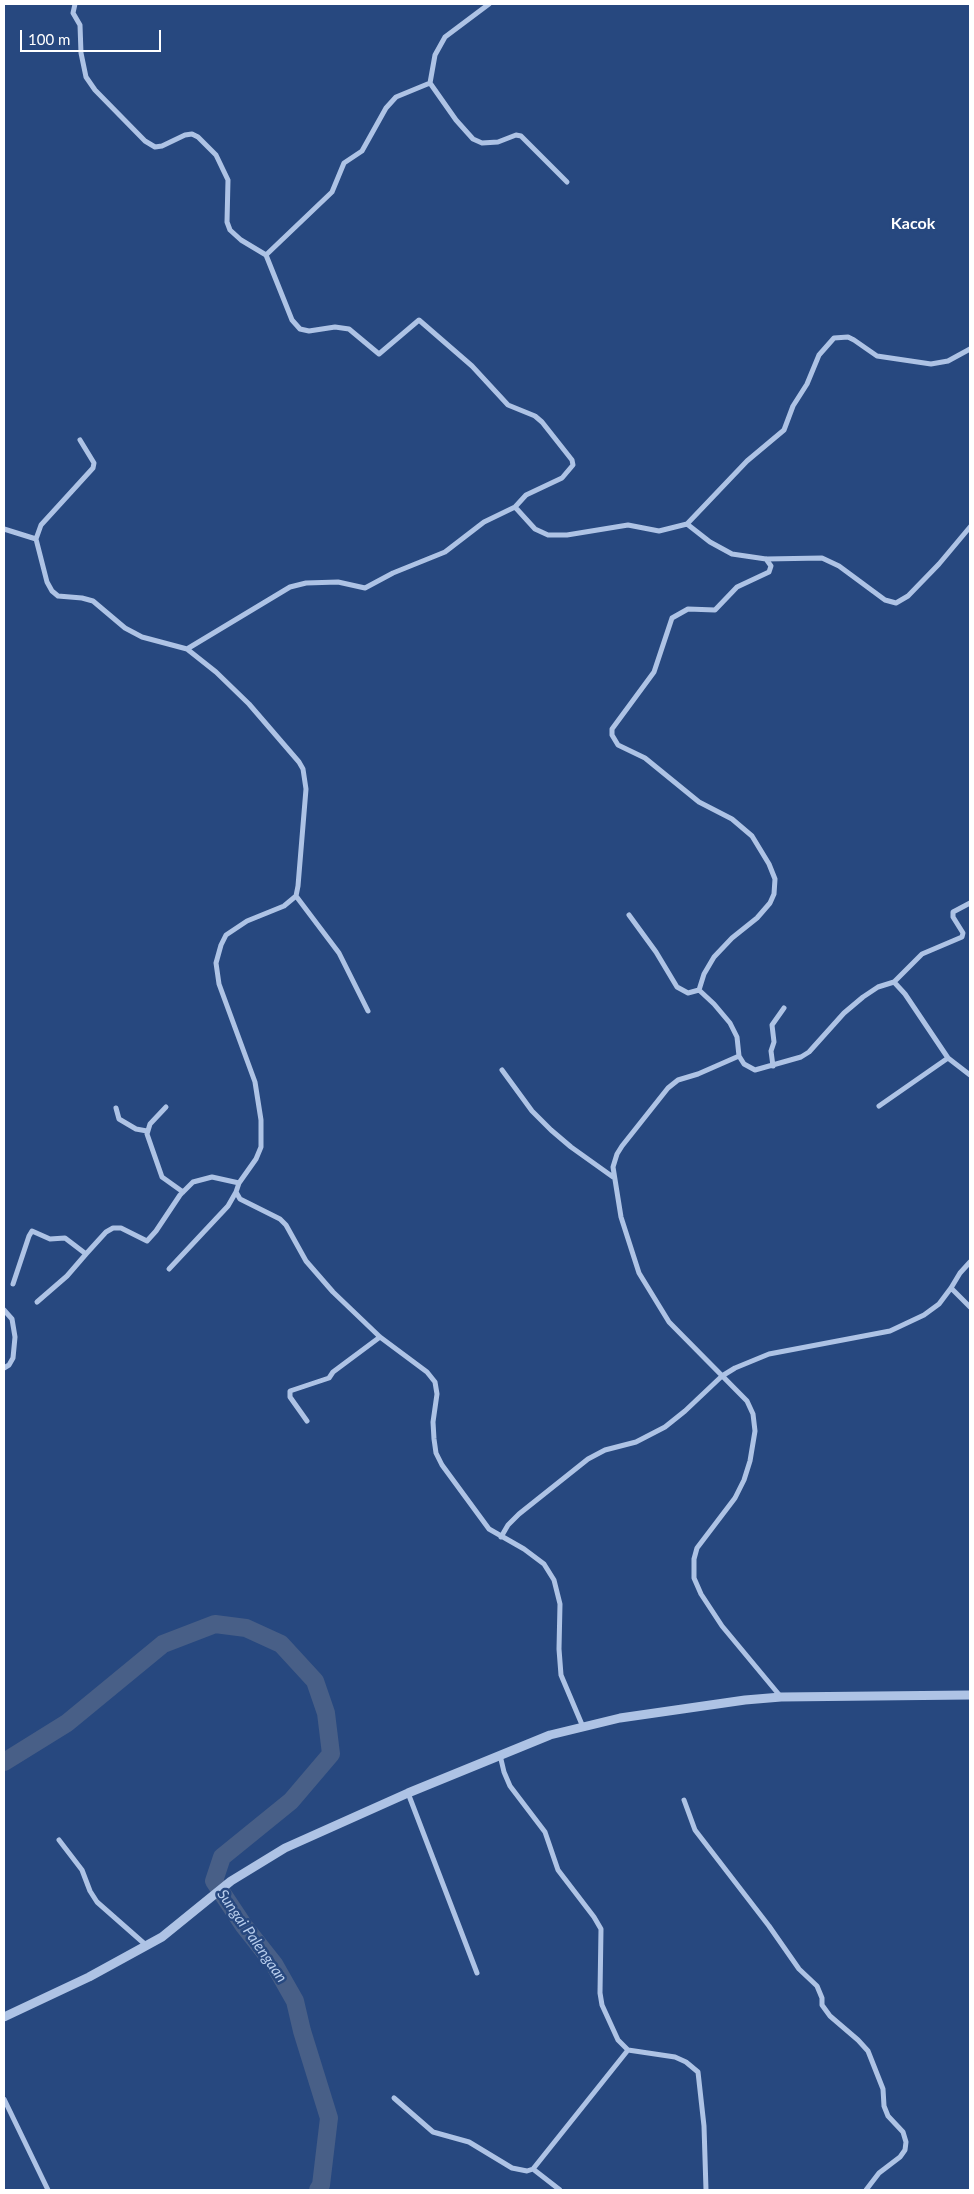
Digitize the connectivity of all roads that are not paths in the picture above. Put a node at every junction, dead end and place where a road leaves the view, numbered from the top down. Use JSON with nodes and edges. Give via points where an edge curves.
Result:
{"nodes":[{"id":1,"x":75,"y":4,"type":"edge"},
{"id":2,"x":489,"y":4,"type":"edge"},
{"id":3,"x":430,"y":83,"type":"junction"},
{"id":4,"x":567,"y":182,"type":"dead end"},
{"id":5,"x":266,"y":255,"type":"junction"},
{"id":6,"x":970,"y":349,"type":"edge"},
{"id":7,"x":80,"y":440,"type":"dead end"},
{"id":8,"x":515,"y":507,"type":"junction"},
{"id":9,"x":686,"y":524,"type":"junction"},
{"id":10,"x":970,"y":527,"type":"edge"},
{"id":11,"x":4,"y":529,"type":"edge"},
{"id":12,"x":36,"y":539,"type":"junction"},
{"id":13,"x":766,"y":560,"type":"junction"},
{"id":14,"x":187,"y":648,"type":"junction"},
{"id":15,"x":296,"y":896,"type":"junction"},
{"id":16,"x":970,"y":903,"type":"edge"},
{"id":17,"x":629,"y":916,"type":"dead end"},
{"id":18,"x":894,"y":982,"type":"junction"},
{"id":19,"x":699,"y":990,"type":"junction"},
{"id":20,"x":784,"y":1008,"type":"dead end"},
{"id":21,"x":368,"y":1011,"type":"dead end"},
{"id":22,"x":739,"y":1056,"type":"junction"},
{"id":23,"x":948,"y":1058,"type":"junction"},
{"id":24,"x":773,"y":1066,"type":"junction"},
{"id":25,"x":502,"y":1070,"type":"dead end"},
{"id":26,"x":970,"y":1075,"type":"edge"},
{"id":27,"x":879,"y":1106,"type":"dead end"},
{"id":28,"x":166,"y":1107,"type":"dead end"},
{"id":29,"x":116,"y":1108,"type":"dead end"},
{"id":30,"x":147,"y":1131,"type":"junction"},
{"id":31,"x":613,"y":1177,"type":"junction"},
{"id":32,"x":239,"y":1183,"type":"junction"},
{"id":33,"x":182,"y":1192,"type":"junction"},
{"id":34,"x":236,"y":1192,"type":"junction"},
{"id":35,"x":86,"y":1254,"type":"junction"},
{"id":36,"x":970,"y":1262,"type":"edge"},
{"id":37,"x":169,"y":1269,"type":"dead end"},
{"id":38,"x":12,"y":1284,"type":"dead end"},
{"id":39,"x":951,"y":1288,"type":"junction"},
{"id":40,"x":37,"y":1302,"type":"dead end"},
{"id":41,"x":970,"y":1307,"type":"edge"},
{"id":42,"x":4,"y":1310,"type":"edge"},
{"id":43,"x":380,"y":1336,"type":"junction"},
{"id":44,"x":4,"y":1368,"type":"edge"},
{"id":45,"x":722,"y":1376,"type":"junction"},
{"id":46,"x":307,"y":1421,"type":"dead end"},
{"id":47,"x":501,"y":1537,"type":"junction"},
{"id":48,"x":970,"y":1695,"type":"edge"},
{"id":49,"x":781,"y":1697,"type":"junction"},
{"id":50,"x":584,"y":1727,"type":"junction"},
{"id":51,"x":500,"y":1754,"type":"junction"},
{"id":52,"x":408,"y":1793,"type":"junction"},
{"id":53,"x":684,"y":1800,"type":"dead end"},
{"id":54,"x":59,"y":1840,"type":"dead end"},
{"id":55,"x":147,"y":1946,"type":"junction"},
{"id":56,"x":477,"y":1973,"type":"dead end"},
{"id":57,"x":4,"y":2016,"type":"edge"},
{"id":58,"x":628,"y":2050,"type":"junction"},
{"id":59,"x":394,"y":2098,"type":"dead end"},
{"id":60,"x":4,"y":2099,"type":"edge"},
{"id":61,"x":533,"y":2170,"type":"junction"},
{"id":62,"x":48,"y":2190,"type":"edge"},
{"id":63,"x":560,"y":2190,"type":"edge"},
{"id":64,"x":706,"y":2190,"type":"edge"},
{"id":65,"x":866,"y":2190,"type":"edge"}],
"edges":[{"from":1,"to":5,"type":"street","via":[[72,13],[81,30],[86,77],[94,90],[155,147],[185,135],[198,137],[216,155],[228,180],[226,222],[230,230]]},
{"from":2,"to":3,"type":"street","via":[[445,37],[435,54]]},
{"from":3,"to":4,"type":"street","via":[[456,120],[477,142],[498,142],[521,136]]},
{"from":3,"to":5,"type":"street","via":[[396,97],[386,108],[362,151],[344,163],[332,192]]},
{"from":5,"to":8,"type":"street","via":[[292,320],[300,328],[309,331],[336,327],[349,329],[379,354],[419,320],[472,366],[508,405],[542,422],[573,465],[562,478],[526,495]]},
{"from":6,"to":9,"type":"street","via":[[948,361],[930,364],[877,356],[848,337],[834,338],[819,355],[784,430],[747,461]]},
{"from":7,"to":12,"type":"street","via":[[94,463],[93,468],[41,525]]},
{"from":8,"to":9,"type":"street","via":[[536,530],[554,536],[628,525],[659,531]]},
{"from":8,"to":14,"type":"street","via":[[484,522],[446,552],[365,588],[338,582],[290,587]]},
{"from":9,"to":13,"type":"street","via":[[726,552]]},
{"from":10,"to":13,"type":"street","via":[[949,554],[896,604],[822,558]]},
{"from":11,"to":12,"type":"street"},
{"from":12,"to":14,"type":"street","via":[[47,582],[58,596],[93,601],[125,628],[142,637]]},
{"from":13,"to":19,"type":"street","via":[[771,566],[769,572],[737,587],[715,610],[688,609],[672,618],[654,672],[612,729],[618,745],[645,758],[698,802],[741,826],[757,842],[775,880],[770,903],[714,957]]},
{"from":14,"to":15,"type":"street","via":[[249,704],[304,769],[306,789]]},
{"from":15,"to":21,"type":"street","via":[[339,953]]},
{"from":15,"to":32,"type":"street","via":[[284,906],[241,925],[226,936],[220,945],[216,963],[219,984],[255,1082],[261,1120],[261,1147]]},
{"from":16,"to":18,"type":"street","via":[[953,912],[962,937],[922,954]]},
{"from":17,"to":19,"type":"street","via":[[677,987],[688,993]]},
{"from":18,"to":23,"type":"street"},
{"from":18,"to":24,"type":"street","via":[[862,997],[809,1052]]},
{"from":19,"to":22,"type":"street","via":[[730,1023],[737,1037]]},
{"from":20,"to":24,"type":"street","via":[[772,1025]]},
{"from":22,"to":24,"type":"street","via":[[752,1069]]},
{"from":22,"to":31,"type":"street","via":[[678,1080],[668,1088],[617,1154]]},
{"from":23,"to":26,"type":"street"},
{"from":23,"to":27,"type":"street"},
{"from":25,"to":31,"type":"street","via":[[532,1111],[551,1130]]},
{"from":28,"to":30,"type":"street"},
{"from":29,"to":30,"type":"street","via":[[119,1119]]},
{"from":30,"to":33,"type":"street","via":[[162,1177]]},
{"from":31,"to":45,"type":"street","via":[[624,1231],[640,1273],[669,1322]]},
{"from":32,"to":33,"type":"street","via":[[205,1178]]},
{"from":32,"to":34,"type":"street"},
{"from":33,"to":35,"type":"street","via":[[149,1240],[142,1240],[121,1228],[113,1228]]},
{"from":34,"to":37,"type":"street","via":[[228,1206]]},
{"from":34,"to":43,"type":"street","via":[[240,1199],[286,1225],[313,1271]]},
{"from":35,"to":38,"type":"street","via":[[65,1238],[50,1239],[32,1232]]},
{"from":35,"to":40,"type":"street"},
{"from":36,"to":39,"type":"street"},
{"from":39,"to":41,"type":"street"},
{"from":39,"to":45,"type":"street","via":[[939,1304],[924,1315],[890,1331],[769,1354]]},
{"from":42,"to":44,"type":"street","via":[[12,1319],[15,1337],[13,1358]]},
{"from":43,"to":46,"type":"street","via":[[333,1372],[330,1378],[290,1391],[290,1397]]},
{"from":43,"to":47,"type":"street","via":[[427,1372],[434,1382],[437,1394],[433,1422],[436,1453],[481,1520]]},
{"from":45,"to":47,"type":"street","via":[[665,1427],[636,1442],[605,1450],[588,1459],[519,1514]]},
{"from":45,"to":49,"type":"street","via":[[751,1408],[755,1431],[750,1461],[735,1498],[697,1548],[694,1578],[722,1626]]},
{"from":47,"to":50,"type":"street","via":[[544,1564],[554,1580],[560,1604],[561,1675]]},
{"from":48,"to":49,"type":"street"},
{"from":49,"to":50,"type":"street","via":[[666,1710]]},
{"from":50,"to":51,"type":"street","via":[[542,1737]]},
{"from":51,"to":52,"type":"street"},
{"from":51,"to":58,"type":"street","via":[[506,1779],[545,1832],[558,1870],[600,1927],[602,2005],[618,2040]]},
{"from":52,"to":55,"type":"street","via":[[292,1844],[231,1881]]},
{"from":52,"to":56,"type":"street"},
{"from":53,"to":65,"type":"street","via":[[695,1830],[799,1969],[817,1986],[822,2005],[830,2016],[868,2051],[883,2089],[886,2111],[903,2132],[906,2142],[900,2157],[879,2173]]},
{"from":54,"to":55,"type":"street","via":[[82,1870],[97,1902]]},
{"from":55,"to":57,"type":"street"},
{"from":58,"to":61,"type":"street"},
{"from":58,"to":64,"type":"street","via":[[676,2057],[698,2072]]},
{"from":59,"to":61,"type":"street","via":[[434,2132],[469,2142],[512,2168]]},
{"from":60,"to":62,"type":"street"},
{"from":61,"to":63,"type":"street"}]}
